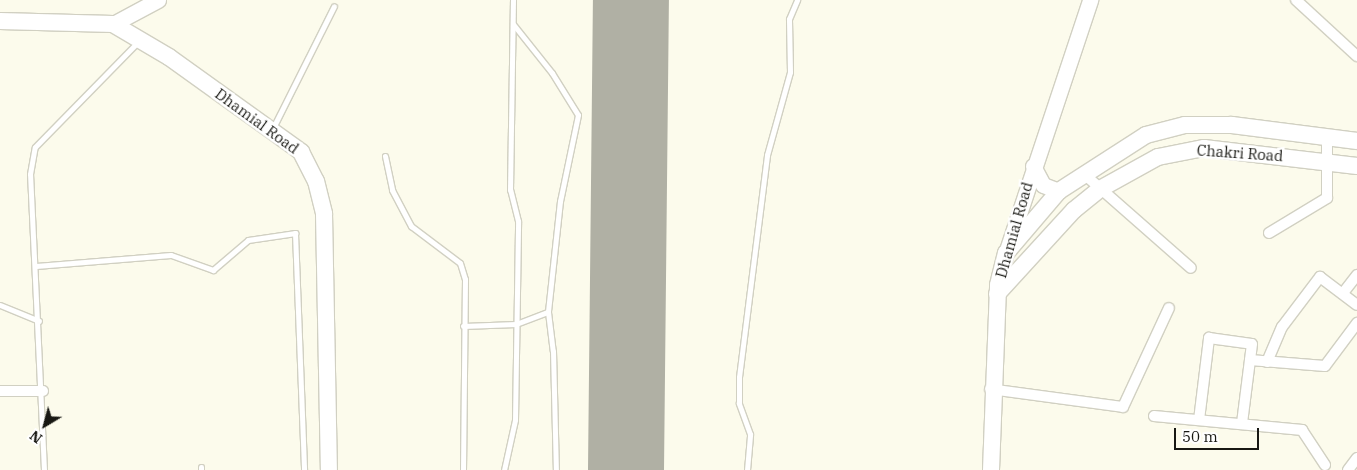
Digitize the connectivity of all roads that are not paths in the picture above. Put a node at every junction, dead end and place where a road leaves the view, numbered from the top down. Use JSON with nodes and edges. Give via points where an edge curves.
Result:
{"nodes":[{"id":1,"x":158,"y":0,"type":"edge"},
{"id":2,"x":513,"y":0,"type":"edge"},
{"id":3,"x":797,"y":0,"type":"edge"},
{"id":4,"x":1090,"y":0,"type":"edge"},
{"id":5,"x":1296,"y":0,"type":"edge"},
{"id":6,"x":334,"y":6,"type":"dead end"},
{"id":7,"x":0,"y":21,"type":"edge"},
{"id":8,"x":113,"y":24,"type":"junction"},
{"id":9,"x":513,"y":24,"type":"junction"},
{"id":10,"x":140,"y":40,"type":"junction"},
{"id":11,"x":1357,"y":56,"type":"edge"},
{"id":12,"x":272,"y":130,"type":"junction"},
{"id":13,"x":1327,"y":137,"type":"junction"},
{"id":14,"x":1357,"y":141,"type":"edge"},
{"id":15,"x":385,"y":156,"type":"dead end"},
{"id":16,"x":1328,"y":161,"type":"junction"},
{"id":17,"x":1033,"y":166,"type":"junction"},
{"id":18,"x":1357,"y":166,"type":"edge"},
{"id":19,"x":1084,"y":174,"type":"junction"},
{"id":20,"x":1100,"y":189,"type":"junction"},
{"id":21,"x":1059,"y":191,"type":"junction"},
{"id":22,"x":1270,"y":233,"type":"dead end"},
{"id":23,"x":1006,"y":252,"type":"junction"},
{"id":24,"x":36,"y":266,"type":"junction"},
{"id":25,"x":1191,"y":268,"type":"dead end"},
{"id":26,"x":1357,"y":275,"type":"edge"},
{"id":27,"x":1343,"y":293,"type":"junction"},
{"id":28,"x":997,"y":295,"type":"junction"},
{"id":29,"x":0,"y":305,"type":"edge"},
{"id":30,"x":1357,"y":305,"type":"edge"},
{"id":31,"x":1169,"y":308,"type":"dead end"},
{"id":32,"x":548,"y":312,"type":"junction"},
{"id":33,"x":39,"y":321,"type":"junction"},
{"id":34,"x":1357,"y":323,"type":"edge"},
{"id":35,"x":516,"y":324,"type":"junction"},
{"id":36,"x":463,"y":326,"type":"junction"},
{"id":37,"x":1250,"y":360,"type":"junction"},
{"id":38,"x":1267,"y":362,"type":"junction"},
{"id":39,"x":990,"y":389,"type":"junction"},
{"id":40,"x":43,"y":391,"type":"junction"},
{"id":41,"x":0,"y":392,"type":"edge"},
{"id":42,"x":1154,"y":416,"type":"dead end"},
{"id":43,"x":1199,"y":420,"type":"junction"},
{"id":44,"x":1242,"y":423,"type":"junction"},
{"id":45,"x":1357,"y":458,"type":"edge"},
{"id":46,"x":1325,"y":468,"type":"edge"},
{"id":47,"x":44,"y":470,"type":"edge"},
{"id":48,"x":304,"y":470,"type":"edge"},
{"id":49,"x":330,"y":470,"type":"edge"},
{"id":50,"x":463,"y":470,"type":"edge"},
{"id":51,"x":504,"y":470,"type":"edge"},
{"id":52,"x":556,"y":470,"type":"edge"},
{"id":53,"x":748,"y":470,"type":"edge"},
{"id":54,"x":991,"y":470,"type":"edge"},
{"id":55,"x":1348,"y":470,"type":"edge"}],
"edges":[{"from":1,"to":8,"type":"main road"},
{"from":2,"to":9,"type":"lane"},
{"from":3,"to":53,"type":"lane","via":[[789,20],[790,72],[767,155],[739,377],[739,403],[750,434]]},
{"from":4,"to":17,"type":"main road","name":"Dhamial Road"},
{"from":5,"to":11,"type":"street"},
{"from":6,"to":12,"type":"lane"},
{"from":7,"to":8,"type":"main road","name":"Dhamial Road"},
{"from":8,"to":10,"type":"main road","name":"Dhamial Road"},
{"from":9,"to":32,"type":"lane","via":[[552,73],[578,115],[560,201]]},
{"from":9,"to":35,"type":"lane","via":[[510,190],[518,221]]},
{"from":10,"to":12,"type":"main road","name":"Dhamial Road"},
{"from":10,"to":24,"type":"lane","via":[[35,147],[30,174]]},
{"from":12,"to":49,"type":"main road","name":"Dhamial Road","via":[[301,152],[316,181],[324,214]]},
{"from":13,"to":14,"type":"main road","name":"Chakri Road"},
{"from":13,"to":16,"type":"street"},
{"from":13,"to":19,"type":"main road","name":"Chakri Road","via":[[1232,125],[1185,125],[1146,135]]},
{"from":15,"to":36,"type":"lane","via":[[392,190],[411,226],[460,263],[465,279]]},
{"from":16,"to":18,"type":"main road","name":"Chakri Road"},
{"from":16,"to":20,"type":"main road","name":"Chakri Road","via":[[1200,148],[1158,157]]},
{"from":16,"to":22,"type":"street","via":[[1327,198]]},
{"from":17,"to":21,"type":"main road","via":[[1043,185]]},
{"from":17,"to":23,"type":"main road","name":"Dhamial Road"},
{"from":19,"to":20,"type":"street"},
{"from":19,"to":21,"type":"main road","name":"Chakri Road"},
{"from":20,"to":25,"type":"street"},
{"from":20,"to":28,"type":"main road","name":"Chakri Road","via":[[1057,227]]},
{"from":21,"to":23,"type":"main road","name":"Chakri Road"},
{"from":23,"to":28,"type":"main road","name":"Dhamial Road"},
{"from":24,"to":33,"type":"lane"},
{"from":24,"to":48,"type":"lane","via":[[171,255],[213,270],[248,240],[295,233]]},
{"from":26,"to":27,"type":"street"},
{"from":27,"to":30,"type":"street"},
{"from":27,"to":38,"type":"street","via":[[1325,279],[1317,279],[1282,327]]},
{"from":28,"to":39,"type":"main road","name":"Dhamial Road"},
{"from":29,"to":33,"type":"lane"},
{"from":31,"to":39,"type":"street","via":[[1123,407]]},
{"from":32,"to":35,"type":"lane"},
{"from":32,"to":52,"type":"lane","via":[[553,350]]},
{"from":33,"to":40,"type":"lane"},
{"from":34,"to":38,"type":"street","via":[[1325,366]]},
{"from":35,"to":36,"type":"lane"},
{"from":35,"to":51,"type":"lane","via":[[515,420]]},
{"from":36,"to":50,"type":"lane"},
{"from":37,"to":38,"type":"street"},
{"from":37,"to":43,"type":"street","via":[[1250,343],[1207,339]]},
{"from":37,"to":44,"type":"street"},
{"from":39,"to":54,"type":"main road","name":"Dhamial Road"},
{"from":40,"to":41,"type":"street"},
{"from":40,"to":47,"type":"lane"},
{"from":42,"to":43,"type":"street"},
{"from":43,"to":44,"type":"street"},
{"from":44,"to":46,"type":"street","via":[[1302,430]]},
{"from":45,"to":55,"type":"street"}]}
